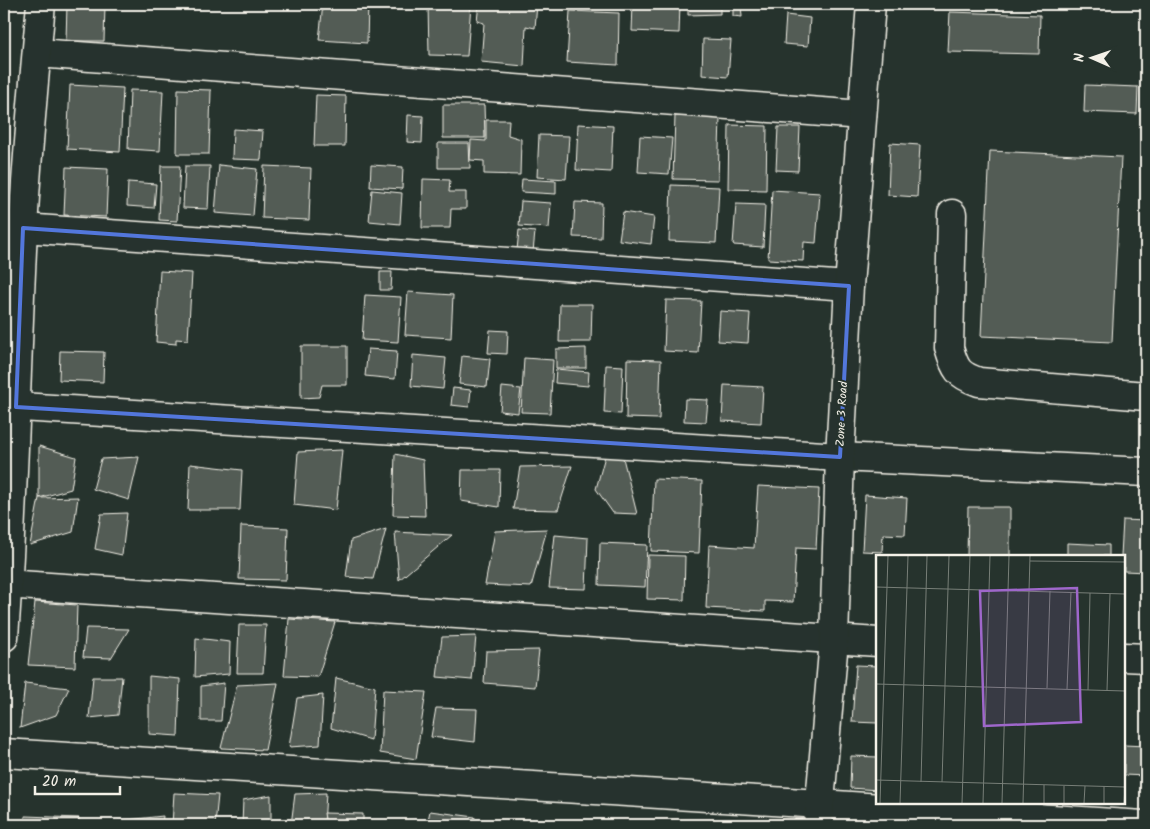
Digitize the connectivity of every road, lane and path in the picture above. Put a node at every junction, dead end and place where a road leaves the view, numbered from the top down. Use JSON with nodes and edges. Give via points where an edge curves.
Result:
{"nodes":[{"id":1,"x":40,"y":4,"type":"edge"},
{"id":2,"x":871,"y":4,"type":"edge"},
{"id":3,"x":37,"y":53,"type":"junction"},
{"id":4,"x":862,"y":115,"type":"junction"},
{"id":5,"x":952,"y":214,"type":"dead end"},
{"id":6,"x":23,"y":228,"type":"junction"},
{"id":7,"x":849,"y":286,"type":"junction"},
{"id":8,"x":1146,"y":396,"type":"edge"},
{"id":9,"x":10,"y":406,"type":"edge"},
{"id":10,"x":840,"y":458,"type":"junction"},
{"id":11,"x":1146,"y":472,"type":"edge"},
{"id":12,"x":6,"y":584,"type":"edge"},
{"id":13,"x":4,"y":637,"type":"edge"},
{"id":14,"x":834,"y":640,"type":"junction"},
{"id":15,"x":876,"y":642,"type":"edge"},
{"id":16,"x":1125,"y":657,"type":"edge"},
{"id":17,"x":1146,"y":658,"type":"edge"},
{"id":18,"x":4,"y":753,"type":"edge"},
{"id":19,"x":819,"y":815,"type":"edge"},
{"id":20,"x":1143,"y":825,"type":"edge"}],
"edges":[{"from":1,"to":3,"type":"street"},
{"from":2,"to":4,"type":"street","name":"Zone 3 Road"},
{"from":3,"to":4,"type":"street"},
{"from":3,"to":6,"type":"street"},
{"from":4,"to":7,"type":"street","name":"Zone 3 Road"},
{"from":5,"to":8,"type":"street","via":[[949,348],[954,366],[966,378],[979,382]]},
{"from":6,"to":7,"type":"street"},
{"from":6,"to":9,"type":"street"},
{"from":7,"to":10,"type":"street","name":"Zone 3 Road"},
{"from":9,"to":10,"type":"street"},
{"from":9,"to":12,"type":"street"},
{"from":10,"to":11,"type":"street"},
{"from":10,"to":14,"type":"street","name":"Zone 3 Road"},
{"from":12,"to":13,"type":"street"},
{"from":12,"to":14,"type":"street"},
{"from":14,"to":15,"type":"street"},
{"from":14,"to":19,"type":"street","name":"Zone 3 Road"},
{"from":16,"to":17,"type":"street"},
{"from":18,"to":19,"type":"street"},
{"from":19,"to":20,"type":"street"}]}
